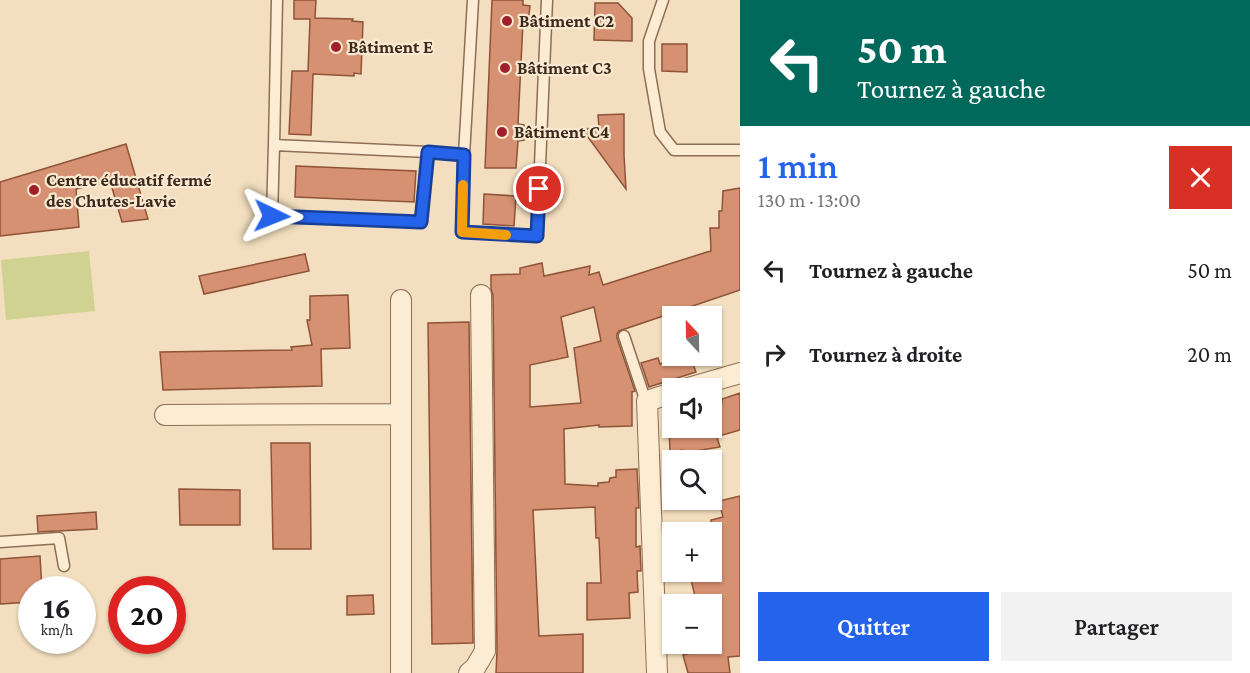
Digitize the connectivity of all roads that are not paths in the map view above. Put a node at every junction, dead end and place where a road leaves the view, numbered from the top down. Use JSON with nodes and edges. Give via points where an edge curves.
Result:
{"nodes":[{"id":1,"x":277,"y":0,"type":"edge"},
{"id":2,"x":473,"y":0,"type":"edge"},
{"id":3,"x":548,"y":0,"type":"edge"},
{"id":4,"x":663,"y":0,"type":"edge"},
{"id":5,"x":274,"y":145,"type":"junction"},
{"id":6,"x":740,"y":150,"type":"edge"},
{"id":7,"x":428,"y":152,"type":"junction"},
{"id":8,"x":464,"y":155,"type":"junction"},
{"id":9,"x":481,"y":295,"type":"dead end"},
{"id":10,"x":401,"y":300,"type":"dead end"},
{"id":11,"x":624,"y":336,"type":"dead end"},
{"id":12,"x":740,"y":373,"type":"edge"},
{"id":13,"x":722,"y":378,"type":"edge"},
{"id":14,"x":662,"y":396,"type":"edge"},
{"id":15,"x":647,"y":401,"type":"junction"},
{"id":16,"x":401,"y":414,"type":"junction"},
{"id":17,"x":165,"y":415,"type":"dead end"},
{"id":18,"x":0,"y":542,"type":"edge"},
{"id":19,"x":63,"y":566,"type":"dead end"},
{"id":20,"x":401,"y":673,"type":"edge"},
{"id":21,"x":469,"y":673,"type":"edge"},
{"id":22,"x":657,"y":673,"type":"edge"}],
"edges":[{"from":1,"to":5,"type":"lane"},
{"from":2,"to":8,"type":"lane"},
{"from":3,"to":8,"type":"lane","via":[[537,236],[462,232]]},
{"from":4,"to":6,"type":"lane","via":[[650,41],[649,69],[660,132],[674,150]]},
{"from":5,"to":7,"type":"lane"},
{"from":5,"to":7,"type":"lane","via":[[272,216],[421,222]]},
{"from":7,"to":8,"type":"lane"},
{"from":9,"to":21,"type":"street","via":[[485,651]]},
{"from":10,"to":16,"type":"street"},
{"from":11,"to":15,"type":"lane"},
{"from":12,"to":13,"type":"street"},
{"from":14,"to":15,"type":"street"},
{"from":15,"to":22,"type":"street"},
{"from":16,"to":17,"type":"street"},
{"from":16,"to":20,"type":"street"},
{"from":18,"to":19,"type":"lane","via":[[59,538]]}]}
